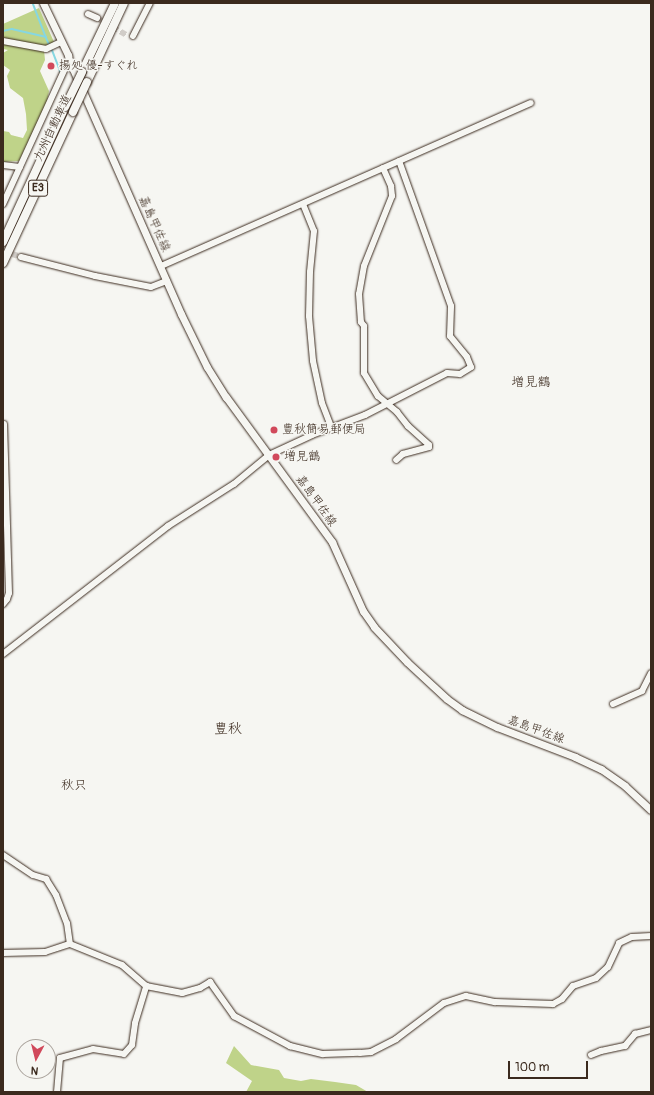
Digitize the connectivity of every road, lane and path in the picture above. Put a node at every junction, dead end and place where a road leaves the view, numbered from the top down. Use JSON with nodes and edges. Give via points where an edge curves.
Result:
{"nodes":[{"id":1,"x":44,"y":3,"type":"edge"},
{"id":2,"x":115,"y":3,"type":"edge"},
{"id":3,"x":124,"y":3,"type":"edge"},
{"id":4,"x":150,"y":3,"type":"edge"},
{"id":5,"x":88,"y":14,"type":"dead end"},
{"id":6,"x":97,"y":18,"type":"tunnel mouth"},
{"id":7,"x":133,"y":36,"type":"dead end"},
{"id":8,"x":3,"y":41,"type":"edge"},
{"id":9,"x":59,"y":43,"type":"junction"},
{"id":10,"x":69,"y":60,"type":"junction"},
{"id":11,"x":531,"y":103,"type":"dead end"},
{"id":12,"x":399,"y":160,"type":"junction"},
{"id":13,"x":3,"y":165,"type":"edge"},
{"id":14,"x":20,"y":167,"type":"junction"},
{"id":15,"x":384,"y":168,"type":"junction"},
{"id":16,"x":3,"y":204,"type":"edge"},
{"id":17,"x":303,"y":204,"type":"junction"},
{"id":18,"x":3,"y":242,"type":"edge"},
{"id":19,"x":21,"y":257,"type":"tunnel mouth"},
{"id":20,"x":3,"y":263,"type":"edge"},
{"id":21,"x":161,"y":266,"type":"junction"},
{"id":22,"x":168,"y":281,"type":"junction"},
{"id":23,"x":387,"y":404,"type":"junction"},
{"id":24,"x":4,"y":424,"type":"dead end"},
{"id":25,"x":331,"y":427,"type":"junction"},
{"id":26,"x":269,"y":455,"type":"junction"},
{"id":27,"x":396,"y":460,"type":"dead end"},
{"id":28,"x":3,"y":604,"type":"edge"},
{"id":29,"x":3,"y":654,"type":"edge"},
{"id":30,"x":651,"y":673,"type":"edge"},
{"id":31,"x":613,"y":704,"type":"dead end"},
{"id":32,"x":651,"y":810,"type":"edge"},
{"id":33,"x":3,"y":855,"type":"edge"},
{"id":34,"x":651,"y":936,"type":"edge"},
{"id":35,"x":70,"y":944,"type":"junction"},
{"id":36,"x":3,"y":953,"type":"edge"},
{"id":37,"x":146,"y":986,"type":"junction"},
{"id":38,"x":651,"y":1030,"type":"edge"},
{"id":39,"x":591,"y":1055,"type":"dead end"},
{"id":40,"x":57,"y":1092,"type":"edge"}],
"edges":[{"from":1,"to":9,"type":"main road","name":"嘉島甲佐線"},
{"from":2,"to":18,"type":"highway","name":"九州自動車道","number":"E3","bridge":true},
{"from":3,"to":20,"type":"highway","name":"九州自動車道","number":"E3","bridge":true},
{"from":4,"to":7,"type":"street"},
{"from":5,"to":6,"type":"street"},
{"from":8,"to":9,"type":"street","via":[[46,49]]},
{"from":9,"to":10,"type":"main road","name":"嘉島甲佐線"},
{"from":10,"to":14,"type":"street"},
{"from":10,"to":21,"type":"main road","name":"嘉島甲佐線"},
{"from":11,"to":12,"type":"street"},
{"from":12,"to":15,"type":"street"},
{"from":12,"to":23,"type":"street","via":[[451,306],[450,336],[467,357],[471,367],[460,374],[447,373]]},
{"from":13,"to":14,"type":"street"},
{"from":14,"to":16,"type":"street"},
{"from":15,"to":17,"type":"street"},
{"from":15,"to":23,"type":"street","via":[[392,196],[364,266],[359,294],[361,322],[364,326],[364,373],[371,387]]},
{"from":17,"to":21,"type":"street"},
{"from":17,"to":25,"type":"street","via":[[314,231],[308,316],[312,361]]},
{"from":19,"to":22,"type":"street","via":[[151,287]]},
{"from":21,"to":22,"type":"main road","name":"嘉島甲佐線"},
{"from":22,"to":26,"type":"main road","name":"嘉島甲佐線","via":[[207,367]]},
{"from":23,"to":25,"type":"street"},
{"from":23,"to":27,"type":"street","via":[[429,444],[427,448],[404,454]]},
{"from":24,"to":28,"type":"street","via":[[9,596]]},
{"from":25,"to":26,"type":"street"},
{"from":26,"to":29,"type":"street","via":[[234,484],[168,526]]},
{"from":26,"to":32,"type":"main road","name":"嘉島甲佐線","via":[[332,542],[363,611],[381,636],[431,685],[462,710],[480,720],[601,769],[625,786]]},
{"from":30,"to":31,"type":"street","via":[[642,691]]},
{"from":33,"to":35,"type":"street","via":[[33,875],[46,879],[56,895],[67,923]]},
{"from":34,"to":37,"type":"street","via":[[632,937],[619,943],[608,968],[596,978],[573,986],[562,999],[552,1004],[495,1002],[466,996],[444,1003],[396,1039],[371,1052],[323,1054],[290,1046],[234,1016],[210,982],[182,993]]},
{"from":35,"to":36,"type":"street","via":[[45,952]]},
{"from":35,"to":37,"type":"street","via":[[122,964]]},
{"from":37,"to":40,"type":"street","via":[[135,1023],[132,1045],[124,1054],[93,1049],[60,1058]]},
{"from":38,"to":39,"type":"street","via":[[635,1034],[625,1046]]}]}
